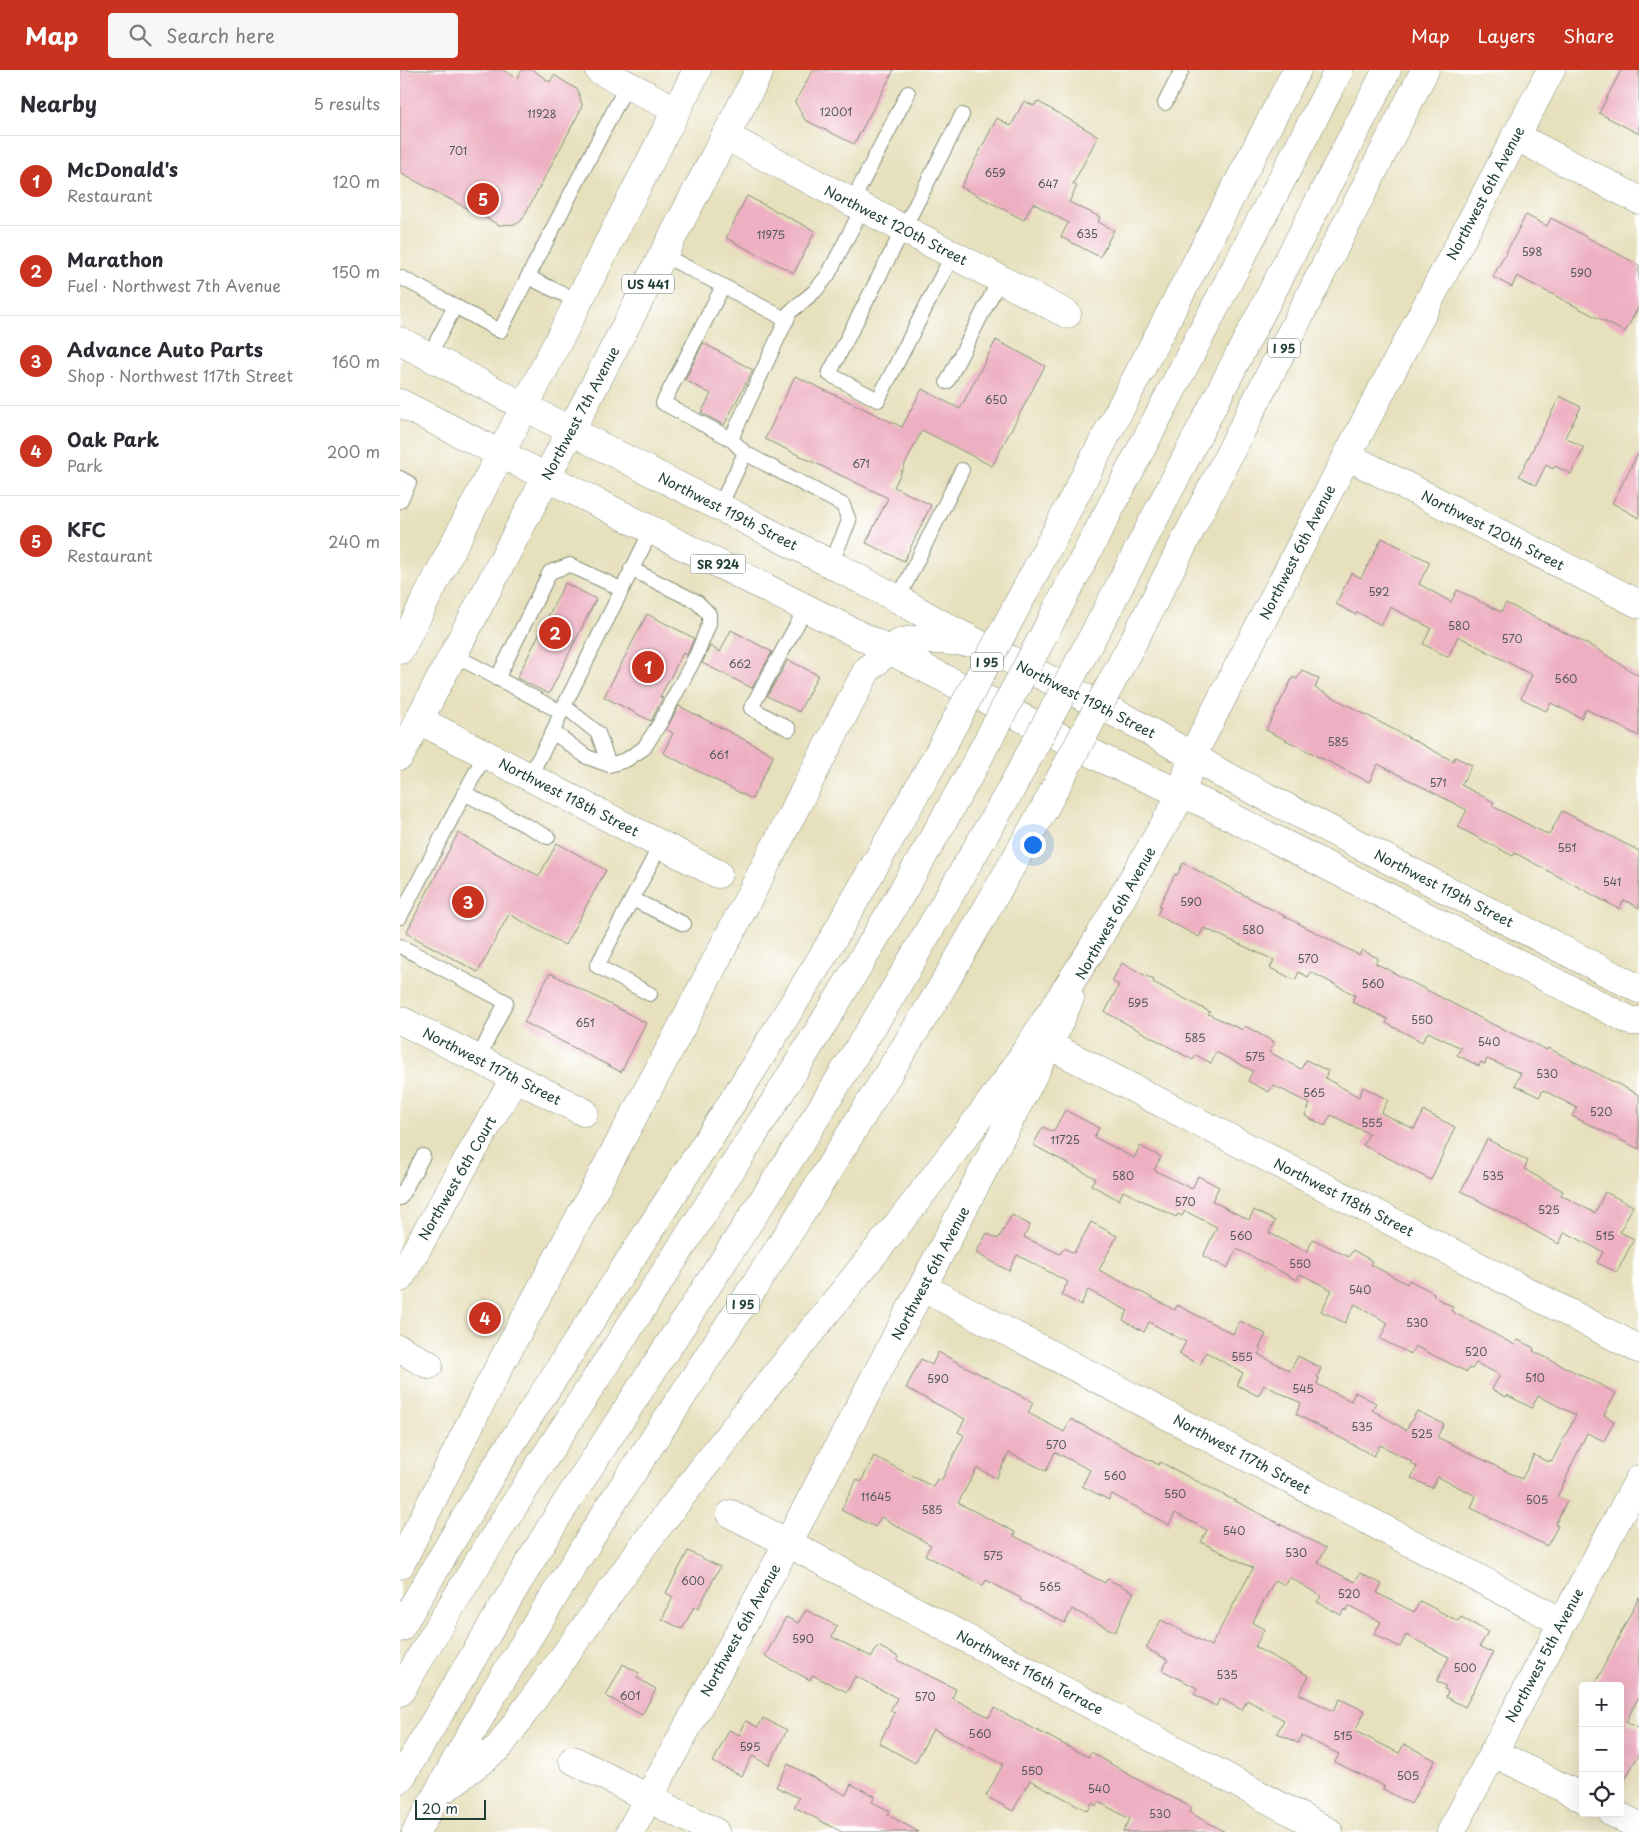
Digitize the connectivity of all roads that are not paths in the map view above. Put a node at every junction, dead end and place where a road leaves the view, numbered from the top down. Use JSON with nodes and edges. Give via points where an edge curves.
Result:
{"nodes":[{"id":1,"x":599,"y":70,"type":"edge"},
{"id":2,"x":697,"y":70,"type":"edge"},
{"id":3,"x":760,"y":70,"type":"edge"},
{"id":4,"x":1182,"y":70,"type":"edge"},
{"id":5,"x":1297,"y":70,"type":"edge"},
{"id":6,"x":1339,"y":70,"type":"edge"},
{"id":7,"x":1387,"y":70,"type":"edge"},
{"id":8,"x":1425,"y":70,"type":"edge"},
{"id":9,"x":1551,"y":70,"type":"edge"},
{"id":10,"x":628,"y":85,"type":"junction"},
{"id":11,"x":908,"y":93,"type":"dead end"},
{"id":12,"x":1165,"y":103,"type":"dead end"},
{"id":13,"x":676,"y":110,"type":"junction"},
{"id":14,"x":962,"y":115,"type":"dead end"},
{"id":15,"x":725,"y":136,"type":"junction"},
{"id":16,"x":1516,"y":136,"type":"junction"},
{"id":17,"x":1639,"y":200,"type":"edge"},
{"id":18,"x":857,"y":204,"type":"junction"},
{"id":19,"x":904,"y":229,"type":"junction"},
{"id":20,"x":953,"y":254,"type":"junction"},
{"id":21,"x":663,"y":255,"type":"junction"},
{"id":22,"x":528,"y":276,"type":"junction"},
{"id":23,"x":400,"y":277,"type":"edge"},
{"id":24,"x":1000,"y":279,"type":"junction"},
{"id":25,"x":723,"y":286,"type":"junction"},
{"id":26,"x":577,"y":301,"type":"junction"},
{"id":27,"x":455,"y":306,"type":"junction"},
{"id":28,"x":1067,"y":314,"type":"dead end"},
{"id":29,"x":787,"y":320,"type":"junction"},
{"id":30,"x":400,"y":341,"type":"edge"},
{"id":31,"x":429,"y":356,"type":"junction"},
{"id":32,"x":947,"y":382,"type":"dead end"},
{"id":33,"x":400,"y":403,"type":"edge"},
{"id":34,"x":526,"y":407,"type":"junction"},
{"id":35,"x":571,"y":431,"type":"junction"},
{"id":36,"x":731,"y":438,"type":"junction"},
{"id":37,"x":746,"y":453,"type":"junction"},
{"id":38,"x":502,"y":455,"type":"junction"},
{"id":39,"x":1347,"y":456,"type":"junction"},
{"id":40,"x":962,"y":470,"type":"dead end"},
{"id":41,"x":400,"y":478,"type":"edge"},
{"id":42,"x":546,"y":478,"type":"junction"},
{"id":43,"x":400,"y":501,"type":"edge"},
{"id":44,"x":720,"y":506,"type":"junction"},
{"id":45,"x":651,"y":530,"type":"junction"},
{"id":46,"x":832,"y":564,"type":"junction"},
{"id":47,"x":631,"y":570,"type":"junction"},
{"id":48,"x":621,"y":589,"type":"junction"},
{"id":49,"x":898,"y":599,"type":"junction"},
{"id":50,"x":1639,"y":604,"type":"edge"},
{"id":51,"x":806,"y":608,"type":"junction"},
{"id":52,"x":977,"y":643,"type":"junction"},
{"id":53,"x":400,"y":650,"type":"edge"},
{"id":54,"x":889,"y":650,"type":"junction"},
{"id":55,"x":454,"y":655,"type":"junction"},
{"id":56,"x":497,"y":679,"type":"junction"},
{"id":57,"x":562,"y":709,"type":"junction"},
{"id":58,"x":419,"y":720,"type":"junction"},
{"id":59,"x":789,"y":729,"type":"dead end"},
{"id":60,"x":553,"y":732,"type":"junction"},
{"id":61,"x":485,"y":754,"type":"junction"},
{"id":62,"x":400,"y":756,"type":"edge"},
{"id":63,"x":1192,"y":756,"type":"junction"},
{"id":64,"x":609,"y":765,"type":"junction"},
{"id":65,"x":529,"y":777,"type":"junction"},
{"id":66,"x":464,"y":793,"type":"junction"},
{"id":67,"x":1182,"y":794,"type":"junction"},
{"id":68,"x":548,"y":837,"type":"dead end"},
{"id":69,"x":660,"y":844,"type":"junction"},
{"id":70,"x":718,"y":874,"type":"dead end"},
{"id":71,"x":632,"y":899,"type":"junction"},
{"id":72,"x":400,"y":916,"type":"edge"},
{"id":73,"x":684,"y":924,"type":"dead end"},
{"id":74,"x":400,"y":946,"type":"edge"},
{"id":75,"x":1092,"y":950,"type":"junction"},
{"id":76,"x":1639,"y":989,"type":"edge"},
{"id":77,"x":650,"y":994,"type":"dead end"},
{"id":78,"x":400,"y":1020,"type":"edge"},
{"id":79,"x":1639,"y":1021,"type":"edge"},
{"id":80,"x":1049,"y":1045,"type":"junction"},
{"id":81,"x":478,"y":1059,"type":"junction"},
{"id":82,"x":515,"y":1077,"type":"junction"},
{"id":83,"x":584,"y":1112,"type":"dead end"},
{"id":84,"x":422,"y":1156,"type":"dead end"},
{"id":85,"x":400,"y":1198,"type":"edge"},
{"id":86,"x":400,"y":1278,"type":"edge"},
{"id":87,"x":922,"y":1287,"type":"junction"},
{"id":88,"x":400,"y":1349,"type":"edge"},
{"id":89,"x":1639,"y":1349,"type":"edge"},
{"id":90,"x":429,"y":1365,"type":"dead end"},
{"id":91,"x":1639,"y":1479,"type":"edge"},
{"id":92,"x":731,"y":1514,"type":"dead end"},
{"id":93,"x":788,"y":1543,"type":"junction"},
{"id":94,"x":400,"y":1565,"type":"edge"},
{"id":95,"x":1562,"y":1622,"type":"junction"},
{"id":96,"x":400,"y":1628,"type":"edge"},
{"id":97,"x":400,"y":1692,"type":"edge"},
{"id":98,"x":1493,"y":1752,"type":"junction"},
{"id":99,"x":573,"y":1760,"type":"dead end"},
{"id":100,"x":400,"y":1779,"type":"edge"},
{"id":101,"x":437,"y":1795,"type":"junction"},
{"id":102,"x":1579,"y":1796,"type":"edge"},
{"id":103,"x":648,"y":1798,"type":"junction"},
{"id":104,"x":1621,"y":1817,"type":"edge"},
{"id":105,"x":1639,"y":1826,"type":"edge"},
{"id":106,"x":416,"y":1832,"type":"edge"},
{"id":107,"x":630,"y":1832,"type":"edge"},
{"id":108,"x":715,"y":1832,"type":"edge"},
{"id":109,"x":1329,"y":1832,"type":"edge"},
{"id":110,"x":1451,"y":1832,"type":"edge"}],
"edges":[{"from":1,"to":10,"type":"main road"},
{"from":2,"to":13,"type":"main road"},
{"from":3,"to":15,"type":"main road","name":"Northwest 7th Avenue","number":"US 441"},
{"from":4,"to":12,"type":"lane"},
{"from":5,"to":96,"type":"main road","number":"I 95","bridge":true,"via":[[938,754],[821,959],[492,1473]]},
{"from":6,"to":97,"type":"main road","bridge":true,"via":[[1070,587],[899,899],[728,1176],[480,1559]]},
{"from":7,"to":100,"type":"main road","bridge":true,"via":[[1010,791],[888,1002],[557,1517]]},
{"from":8,"to":101,"type":"main road","number":"I 95","bridge":true,"via":[[1142,625],[1044,809],[941,989],[785,1239],[607,1511],[493,1694]]},
{"from":9,"to":16,"type":"main road","name":"Northwest 6th Avenue"},
{"from":10,"to":13,"type":"main road"},
{"from":10,"to":22,"type":"lane"},
{"from":11,"to":18,"type":"lane"},
{"from":13,"to":26,"type":"main road"},
{"from":14,"to":19,"type":"lane"},
{"from":15,"to":18,"type":"main road","name":"Northwest 120th Street"},
{"from":15,"to":21,"type":"main road","name":"Northwest 7th Avenue","number":"US 441"},
{"from":16,"to":17,"type":"main road"},
{"from":16,"to":39,"type":"main road","name":"Northwest 6th Avenue"},
{"from":18,"to":19,"type":"main road","name":"Northwest 120th Street"},
{"from":18,"to":29,"type":"lane","via":[[828,275],[790,312]]},
{"from":19,"to":20,"type":"main road","name":"Northwest 120th Street"},
{"from":19,"to":20,"type":"lane","via":[[829,374],[878,400]]},
{"from":20,"to":24,"type":"main road","name":"Northwest 120th Street"},
{"from":21,"to":25,"type":"lane"},
{"from":21,"to":35,"type":"main road","name":"Northwest 7th Avenue","number":"US 441"},
{"from":22,"to":26,"type":"lane"},
{"from":22,"to":27,"type":"lane","via":[[500,331]]},
{"from":23,"to":27,"type":"lane"},
{"from":24,"to":28,"type":"main road","name":"Northwest 120th Street"},
{"from":24,"to":32,"type":"lane"},
{"from":25,"to":29,"type":"lane"},
{"from":25,"to":36,"type":"lane","via":[[663,404]]},
{"from":26,"to":34,"type":"main road"},
{"from":27,"to":31,"type":"lane"},
{"from":29,"to":36,"type":"lane"},
{"from":30,"to":31,"type":"main road","name":"Northwest 119th Street"},
{"from":31,"to":34,"type":"main road","name":"Northwest 119th Street"},
{"from":33,"to":38,"type":"main road","number":"SR 924"},
{"from":34,"to":35,"type":"main road","name":"Northwest 119th Street"},
{"from":34,"to":38,"type":"main road"},
{"from":35,"to":42,"type":"main road","name":"Northwest 7th Avenue","number":"US 441"},
{"from":35,"to":44,"type":"main road","name":"Northwest 119th Street"},
{"from":36,"to":37,"type":"lane"},
{"from":37,"to":44,"type":"lane"},
{"from":37,"to":46,"type":"lane","via":[[843,505],[849,521]]},
{"from":38,"to":42,"type":"main road","number":"SR 924"},
{"from":38,"to":53,"type":"main road"},
{"from":39,"to":50,"type":"main road","name":"Northwest 120th Street"},
{"from":39,"to":63,"type":"main road","name":"Northwest 6th Avenue"},
{"from":40,"to":49,"type":"lane"},
{"from":41,"to":43,"type":"lane","via":[[409,483]]},
{"from":42,"to":45,"type":"main road","number":"SR 924"},
{"from":42,"to":55,"type":"main road","name":"Northwest 7th Avenue","number":"US 441"},
{"from":44,"to":46,"type":"main road","name":"Northwest 119th Street"},
{"from":45,"to":47,"type":"lane"},
{"from":45,"to":51,"type":"main road","number":"SR 924"},
{"from":46,"to":49,"type":"main road","name":"Northwest 119th Street"},
{"from":47,"to":48,"type":"lane"},
{"from":47,"to":64,"type":"lane","via":[[697,602],[710,614],[709,624],[697,654],[644,748],[626,760]]},
{"from":48,"to":56,"type":"lane","via":[[570,565],[550,572]]},
{"from":48,"to":57,"type":"lane"},
{"from":49,"to":52,"type":"main road","name":"Northwest 119th Street"},
{"from":51,"to":54,"type":"main road","number":"SR 924"},
{"from":51,"to":59,"type":"lane","via":[[751,708]]},
{"from":52,"to":54,"type":"main road","via":[[926,640],[902,642]]},
{"from":52,"to":63,"type":"main road","name":"Northwest 119th Street"},
{"from":54,"to":67,"type":"main road","number":"SR 924","via":[[1111,764]]},
{"from":54,"to":94,"type":"main road","via":[[867,670],[681,1028],[491,1382]]},
{"from":55,"to":56,"type":"lane"},
{"from":55,"to":58,"type":"main road","name":"Northwest 7th Avenue","number":"US 441"},
{"from":56,"to":57,"type":"lane"},
{"from":57,"to":60,"type":"lane"},
{"from":57,"to":64,"type":"lane","via":[[598,733]]},
{"from":58,"to":61,"type":"main road","name":"Northwest 118th Street"},
{"from":58,"to":62,"type":"main road","name":"Northwest 7th Avenue","number":"US 441"},
{"from":60,"to":64,"type":"lane","via":[[587,757]]},
{"from":60,"to":65,"type":"lane"},
{"from":61,"to":65,"type":"main road","name":"Northwest 118th Street"},
{"from":61,"to":66,"type":"lane"},
{"from":63,"to":67,"type":"main road","name":"Northwest 6th Avenue"},
{"from":63,"to":76,"type":"main road","name":"Northwest 119th Street"},
{"from":65,"to":69,"type":"main road","name":"Northwest 118th Street"},
{"from":66,"to":68,"type":"lane"},
{"from":66,"to":72,"type":"lane"},
{"from":67,"to":75,"type":"main road","name":"Northwest 6th Avenue"},
{"from":67,"to":79,"type":"main road","number":"SR 924","via":[[1631,1021]]},
{"from":69,"to":70,"type":"main road","name":"Northwest 118th Street"},
{"from":69,"to":71,"type":"lane"},
{"from":71,"to":73,"type":"lane"},
{"from":71,"to":77,"type":"lane","via":[[597,966]]},
{"from":74,"to":81,"type":"lane","via":[[506,1002]]},
{"from":75,"to":80,"type":"main road","name":"Northwest 6th Avenue"},
{"from":75,"to":101,"type":"main road","via":[[1005,1083],[914,1204],[750,1406],[642,1546],[499,1748]]},
{"from":78,"to":81,"type":"main road","name":"Northwest 117th Street"},
{"from":80,"to":87,"type":"main road","name":"Northwest 6th Avenue"},
{"from":80,"to":89,"type":"main road","name":"Northwest 118th Street"},
{"from":81,"to":82,"type":"main road","name":"Northwest 117th Street"},
{"from":82,"to":83,"type":"main road","name":"Northwest 117th Street"},
{"from":82,"to":86,"type":"main road","name":"Northwest 6th Court"},
{"from":84,"to":85,"type":"lane"},
{"from":87,"to":93,"type":"main road","name":"Northwest 6th Avenue"},
{"from":87,"to":95,"type":"main road","name":"Northwest 117th Street"},
{"from":88,"to":90,"type":"main road"},
{"from":91,"to":95,"type":"main road","name":"Northwest 5th Avenue"},
{"from":92,"to":93,"type":"main road","name":"Northwest 116th Terrace"},
{"from":93,"to":103,"type":"main road","name":"Northwest 6th Avenue"},
{"from":93,"to":109,"type":"main road","name":"Northwest 116th Terrace"},
{"from":95,"to":98,"type":"main road","name":"Northwest 5th Avenue"},
{"from":98,"to":102,"type":"main road"},
{"from":98,"to":110,"type":"main road","name":"Northwest 5th Avenue"},
{"from":99,"to":103,"type":"main road"},
{"from":101,"to":106,"type":"main road","number":"I 95"},
{"from":103,"to":107,"type":"main road","name":"Northwest 6th Avenue"},
{"from":103,"to":108,"type":"main road"},
{"from":104,"to":105,"type":"main road"}]}
